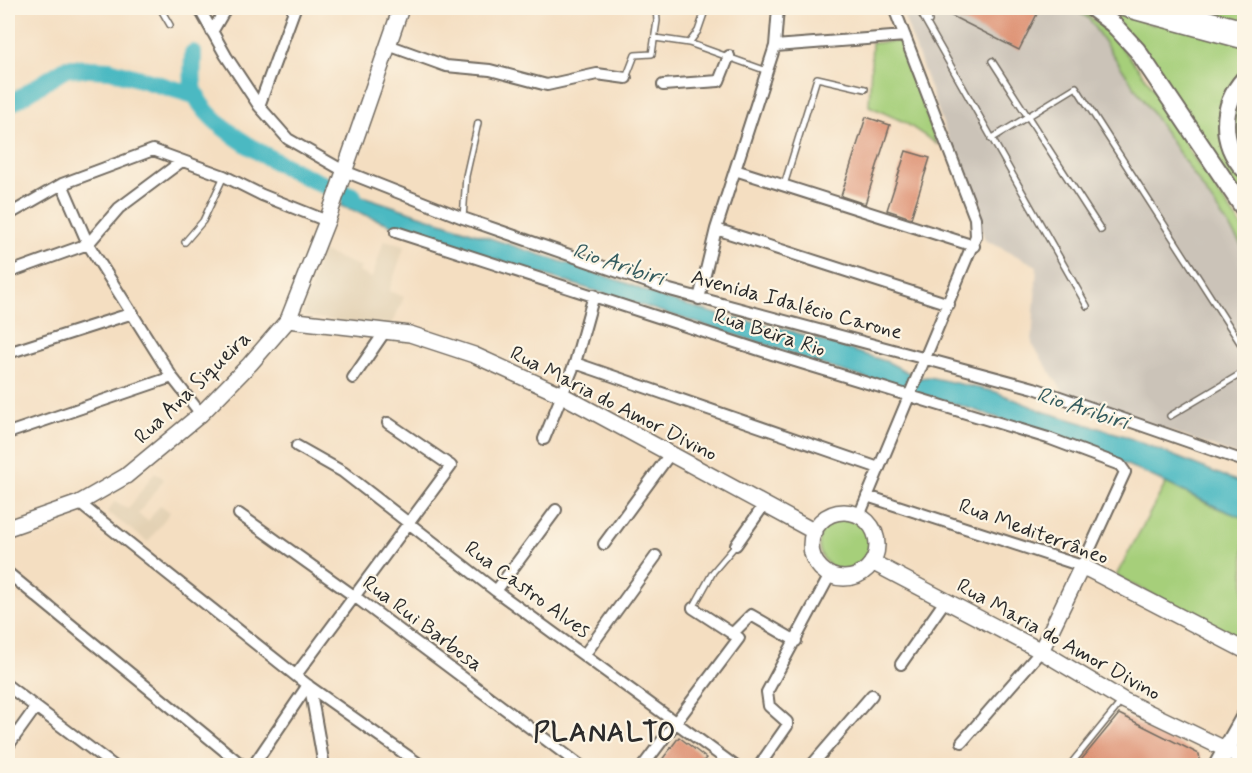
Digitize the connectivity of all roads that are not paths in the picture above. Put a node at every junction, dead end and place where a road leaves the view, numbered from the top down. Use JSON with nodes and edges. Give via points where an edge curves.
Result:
{"nodes":[{"id":1,"x":160,"y":8,"type":"edge"},
{"id":2,"x":199,"y":8,"type":"edge"},
{"id":3,"x":226,"y":8,"type":"edge"},
{"id":4,"x":294,"y":8,"type":"edge"},
{"id":5,"x":401,"y":8,"type":"edge"},
{"id":6,"x":656,"y":8,"type":"edge"},
{"id":7,"x":706,"y":8,"type":"edge"},
{"id":8,"x":778,"y":8,"type":"edge"},
{"id":9,"x":894,"y":8,"type":"edge"},
{"id":10,"x":922,"y":8,"type":"edge"},
{"id":11,"x":1092,"y":8,"type":"edge"},
{"id":12,"x":1122,"y":8,"type":"edge"},
{"id":13,"x":1161,"y":13,"type":"edge"},
{"id":14,"x":170,"y":24,"type":"dead end"},
{"id":15,"x":1245,"y":28,"type":"edge"},
{"id":16,"x":212,"y":32,"type":"junction"},
{"id":17,"x":906,"y":36,"type":"junction"},
{"id":18,"x":655,"y":38,"type":"junction"},
{"id":19,"x":1245,"y":41,"type":"edge"},
{"id":20,"x":689,"y":43,"type":"junction"},
{"id":21,"x":388,"y":45,"type":"junction"},
{"id":22,"x":775,"y":46,"type":"junction"},
{"id":23,"x":729,"y":56,"type":"junction"},
{"id":24,"x":992,"y":62,"type":"dead end"},
{"id":25,"x":767,"y":71,"type":"junction"},
{"id":26,"x":626,"y":78,"type":"joint"},
{"id":27,"x":1245,"y":79,"type":"edge"},
{"id":28,"x":663,"y":85,"type":"dead end"},
{"id":29,"x":865,"y":89,"type":"dead end"},
{"id":30,"x":259,"y":106,"type":"junction"},
{"id":31,"x":1028,"y":117,"type":"junction"},
{"id":32,"x":478,"y":123,"type":"dead end"},
{"id":33,"x":991,"y":139,"type":"junction"},
{"id":34,"x":182,"y":161,"type":"junction"},
{"id":35,"x":1245,"y":169,"type":"edge"},
{"id":36,"x":735,"y":170,"type":"junction"},
{"id":37,"x":224,"y":176,"type":"junction"},
{"id":38,"x":342,"y":178,"type":"junction"},
{"id":39,"x":62,"y":184,"type":"junction"},
{"id":40,"x":783,"y":187,"type":"junction"},
{"id":41,"x":1245,"y":209,"type":"edge"},
{"id":42,"x":8,"y":215,"type":"edge"},
{"id":43,"x":463,"y":218,"type":"junction"},
{"id":44,"x":327,"y":221,"type":"junction"},
{"id":45,"x":716,"y":229,"type":"junction"},
{"id":46,"x":1101,"y":230,"type":"dead end"},
{"id":47,"x":396,"y":232,"type":"dead end"},
{"id":48,"x":185,"y":242,"type":"dead end"},
{"id":49,"x":88,"y":244,"type":"junction"},
{"id":50,"x":974,"y":246,"type":"junction"},
{"id":51,"x":10,"y":272,"type":"dead end"},
{"id":52,"x":594,"y":295,"type":"junction"},
{"id":53,"x":699,"y":299,"type":"junction"},
{"id":54,"x":949,"y":303,"type":"junction"},
{"id":55,"x":1087,"y":306,"type":"dead end"},
{"id":56,"x":133,"y":313,"type":"junction"},
{"id":57,"x":288,"y":320,"type":"junction"},
{"id":58,"x":386,"y":330,"type":"junction"},
{"id":59,"x":1245,"y":349,"type":"edge"},
{"id":60,"x":8,"y":353,"type":"edge"},
{"id":61,"x":927,"y":358,"type":"junction"},
{"id":62,"x":575,"y":363,"type":"junction"},
{"id":63,"x":1245,"y":372,"type":"edge"},
{"id":64,"x":172,"y":377,"type":"junction"},
{"id":65,"x":353,"y":378,"type":"dead end"},
{"id":66,"x":562,"y":395,"type":"junction"},
{"id":67,"x":910,"y":395,"type":"junction"},
{"id":68,"x":201,"y":414,"type":"junction"},
{"id":69,"x":1170,"y":416,"type":"dead end"},
{"id":70,"x":388,"y":423,"type":"dead end"},
{"id":71,"x":8,"y":433,"type":"edge"},
{"id":72,"x":544,"y":439,"type":"dead end"},
{"id":73,"x":297,"y":446,"type":"dead end"},
{"id":74,"x":670,"y":454,"type":"junction"},
{"id":75,"x":1245,"y":460,"type":"edge"},
{"id":76,"x":879,"y":468,"type":"junction"},
{"id":77,"x":867,"y":496,"type":"junction"},
{"id":78,"x":79,"y":503,"type":"junction"},
{"id":79,"x":764,"y":505,"type":"junction"},
{"id":80,"x":556,"y":510,"type":"dead end"},
{"id":81,"x":239,"y":514,"type":"dead end"},
{"id":82,"x":858,"y":516,"type":"junction"},
{"id":83,"x":408,"y":524,"type":"junction"},
{"id":84,"x":8,"y":528,"type":"edge"},
{"id":85,"x":815,"y":532,"type":"junction"},
{"id":86,"x":604,"y":544,"type":"dead end"},
{"id":87,"x":736,"y":545,"type":"joint"},
{"id":88,"x":656,"y":556,"type":"dead end"},
{"id":89,"x":872,"y":562,"type":"junction"},
{"id":90,"x":1082,"y":566,"type":"junction"},
{"id":91,"x":8,"y":573,"type":"edge"},
{"id":92,"x":830,"y":575,"type":"junction"},
{"id":93,"x":496,"y":591,"type":"junction"},
{"id":94,"x":354,"y":596,"type":"junction"},
{"id":95,"x":945,"y":601,"type":"junction"},
{"id":96,"x":693,"y":608,"type":"joint"},
{"id":97,"x":732,"y":634,"type":"junction"},
{"id":98,"x":796,"y":641,"type":"junction"},
{"id":99,"x":1245,"y":650,"type":"edge"},
{"id":100,"x":1041,"y":651,"type":"junction"},
{"id":101,"x":585,"y":654,"type":"junction"},
{"id":102,"x":901,"y":664,"type":"dead end"},
{"id":103,"x":296,"y":675,"type":"junction"},
{"id":104,"x":8,"y":686,"type":"edge"},
{"id":105,"x":309,"y":686,"type":"junction"},
{"id":106,"x":872,"y":695,"type":"dead end"},
{"id":107,"x":1124,"y":700,"type":"junction"},
{"id":108,"x":36,"y":707,"type":"junction"},
{"id":109,"x":1245,"y":718,"type":"edge"},
{"id":110,"x":675,"y":722,"type":"junction"},
{"id":111,"x":962,"y":742,"type":"dead end"},
{"id":112,"x":8,"y":746,"type":"edge"},
{"id":113,"x":1227,"y":750,"type":"junction"},
{"id":114,"x":1244,"y":762,"type":"edge"},
{"id":115,"x":114,"y":765,"type":"edge"},
{"id":116,"x":243,"y":765,"type":"edge"},
{"id":117,"x":253,"y":765,"type":"edge"},
{"id":118,"x":324,"y":765,"type":"edge"},
{"id":119,"x":422,"y":765,"type":"edge"},
{"id":120,"x":581,"y":765,"type":"edge"},
{"id":121,"x":643,"y":765,"type":"edge"},
{"id":122,"x":735,"y":765,"type":"edge"},
{"id":123,"x":759,"y":765,"type":"edge"},
{"id":124,"x":811,"y":765,"type":"edge"},
{"id":125,"x":1069,"y":765,"type":"edge"},
{"id":126,"x":1217,"y":765,"type":"edge"}],
"edges":[{"from":1,"to":14,"type":"lane"},
{"from":2,"to":16,"type":"street","name":"Avenida Idalécio Carone"},
{"from":3,"to":16,"type":"street"},
{"from":4,"to":30,"type":"street"},
{"from":5,"to":21,"type":"street","name":"Rua Ana Siqueira"},
{"from":6,"to":18,"type":"lane"},
{"from":7,"to":20,"type":"lane"},
{"from":8,"to":22,"type":"street"},
{"from":9,"to":17,"type":"street"},
{"from":10,"to":33,"type":"lane"},
{"from":11,"to":41,"type":"main road","via":[[1137,50]]},
{"from":12,"to":13,"type":"street"},
{"from":13,"to":15,"type":"street"},
{"from":13,"to":19,"type":"street"},
{"from":16,"to":30,"type":"street","name":"Avenida Idalécio Carone"},
{"from":17,"to":22,"type":"street"},
{"from":17,"to":50,"type":"street","via":[[975,218]]},
{"from":18,"to":20,"type":"lane"},
{"from":18,"to":26,"type":"lane","via":[[652,54],[635,55]]},
{"from":20,"to":23,"type":"lane"},
{"from":21,"to":26,"type":"street","via":[[446,66],[490,69],[547,85],[597,74]]},
{"from":21,"to":38,"type":"street","name":"Rua Ana Siqueira"},
{"from":22,"to":25,"type":"street"},
{"from":23,"to":25,"type":"lane"},
{"from":23,"to":28,"type":"street","via":[[718,81]]},
{"from":24,"to":31,"type":"lane"},
{"from":25,"to":36,"type":"street"},
{"from":27,"to":35,"type":"main road","via":[[1231,99],[1226,121],[1229,144]]},
{"from":29,"to":40,"type":"lane","via":[[817,78]]},
{"from":30,"to":38,"type":"street","name":"Avenida Idalécio Carone","via":[[288,139]]},
{"from":31,"to":33,"type":"lane"},
{"from":31,"to":46,"type":"lane"},
{"from":31,"to":59,"type":"lane","via":[[1076,87]]},
{"from":32,"to":43,"type":"lane","via":[[466,176]]},
{"from":33,"to":55,"type":"lane"},
{"from":34,"to":37,"type":"street"},
{"from":34,"to":39,"type":"street","via":[[153,150]]},
{"from":34,"to":49,"type":"street","via":[[119,208]]},
{"from":36,"to":40,"type":"street"},
{"from":36,"to":45,"type":"street"},
{"from":37,"to":44,"type":"street"},
{"from":37,"to":48,"type":"lane","via":[[203,221]]},
{"from":38,"to":43,"type":"street","name":"Avenida Idalécio Carone"},
{"from":38,"to":44,"type":"street","name":"Rua Ana Siqueira"},
{"from":39,"to":42,"type":"street"},
{"from":39,"to":49,"type":"street"},
{"from":40,"to":50,"type":"street"},
{"from":43,"to":53,"type":"street","name":"Avenida Idalécio Carone"},
{"from":44,"to":57,"type":"street","name":"Rua Ana Siqueira"},
{"from":45,"to":53,"type":"street"},
{"from":45,"to":54,"type":"street"},
{"from":47,"to":52,"type":"street","name":"Rua Beira Rio"},
{"from":49,"to":51,"type":"street"},
{"from":49,"to":56,"type":"street"},
{"from":50,"to":54,"type":"street"},
{"from":52,"to":62,"type":"street"},
{"from":52,"to":67,"type":"street","name":"Rua Beira Rio"},
{"from":53,"to":61,"type":"street","name":"Avenida Idalécio Carone"},
{"from":54,"to":61,"type":"street"},
{"from":56,"to":60,"type":"street"},
{"from":56,"to":64,"type":"street"},
{"from":57,"to":58,"type":"street","name":"Rua Maria do Amor Divino"},
{"from":57,"to":68,"type":"street","name":"Rua Ana Siqueira"},
{"from":58,"to":65,"type":"street"},
{"from":58,"to":66,"type":"street","name":"Rua Maria do Amor Divino","via":[[474,355]]},
{"from":61,"to":67,"type":"street"},
{"from":61,"to":75,"type":"street","name":"Avenida Idalécio Carone","via":[[1034,388]]},
{"from":62,"to":66,"type":"street"},
{"from":62,"to":76,"type":"street"},
{"from":63,"to":69,"type":"lane"},
{"from":64,"to":68,"type":"street"},
{"from":64,"to":71,"type":"street"},
{"from":66,"to":72,"type":"street"},
{"from":66,"to":74,"type":"street","name":"Rua Maria do Amor Divino"},
{"from":67,"to":76,"type":"street"},
{"from":67,"to":90,"type":"street","name":"Rua Beira Rio","via":[[1058,441],[1120,465],[1125,477]]},
{"from":68,"to":78,"type":"street","name":"Rua Ana Siqueira","via":[[126,476]]},
{"from":70,"to":83,"type":"street","via":[[451,466]]},
{"from":73,"to":83,"type":"street","name":"Rua Castro Alves","via":[[343,472]]},
{"from":74,"to":79,"type":"street","name":"Rua Maria do Amor Divino"},
{"from":74,"to":86,"type":"street"},
{"from":76,"to":77,"type":"street"},
{"from":77,"to":82,"type":"street"},
{"from":77,"to":90,"type":"street","name":"Rua Mediterrâneo"},
{"from":78,"to":84,"type":"street","name":"Rua Ana Siqueira"},
{"from":78,"to":103,"type":"street"},
{"from":79,"to":85,"type":"street","name":"Rua Maria do Amor Divino"},
{"from":79,"to":87,"type":"street"},
{"from":80,"to":93,"type":"street"},
{"from":81,"to":94,"type":"street","name":"Rua Rui Barbosa"},
{"from":82,"to":85,"type":"street","via":[[846,512],[833,514]]},
{"from":82,"to":89,"type":"street","via":[[868,523],[876,539]]},
{"from":83,"to":93,"type":"street","name":"Rua Castro Alves"},
{"from":83,"to":94,"type":"street"},
{"from":85,"to":92,"type":"street","via":[[814,556]]},
{"from":87,"to":96,"type":"lane","via":[[713,572]]},
{"from":88,"to":101,"type":"street"},
{"from":89,"to":92,"type":"street","via":[[854,576]]},
{"from":89,"to":95,"type":"street","name":"Rua Maria do Amor Divino"},
{"from":90,"to":99,"type":"street","name":"Rua Mediterrâneo"},
{"from":90,"to":100,"type":"street"},
{"from":91,"to":116,"type":"street"},
{"from":92,"to":98,"type":"street"},
{"from":93,"to":101,"type":"street","name":"Rua Castro Alves"},
{"from":94,"to":103,"type":"street"},
{"from":94,"to":120,"type":"street","name":"Rua Rui Barbosa"},
{"from":95,"to":100,"type":"street","name":"Rua Maria do Amor Divino"},
{"from":95,"to":102,"type":"street"},
{"from":96,"to":97,"type":"street"},
{"from":97,"to":98,"type":"street","via":[[751,615]]},
{"from":97,"to":110,"type":"street","via":[[739,638]]},
{"from":98,"to":123,"type":"street","via":[[766,699],[787,726]]},
{"from":100,"to":107,"type":"street","name":"Rua Maria do Amor Divino"},
{"from":100,"to":111,"type":"street"},
{"from":101,"to":110,"type":"street","name":"Rua Castro Alves"},
{"from":103,"to":105,"type":"street"},
{"from":104,"to":108,"type":"street"},
{"from":105,"to":117,"type":"street"},
{"from":105,"to":118,"type":"street"},
{"from":105,"to":119,"type":"street"},
{"from":106,"to":124,"type":"street"},
{"from":107,"to":113,"type":"street","name":"Rua Maria do Amor Divino"},
{"from":107,"to":125,"type":"lane"},
{"from":108,"to":112,"type":"street"},
{"from":108,"to":115,"type":"street"},
{"from":109,"to":113,"type":"main road"},
{"from":110,"to":121,"type":"street"},
{"from":110,"to":122,"type":"street","name":"Rua Castro Alves"},
{"from":113,"to":114,"type":"main road"},
{"from":113,"to":126,"type":"main road"}]}
